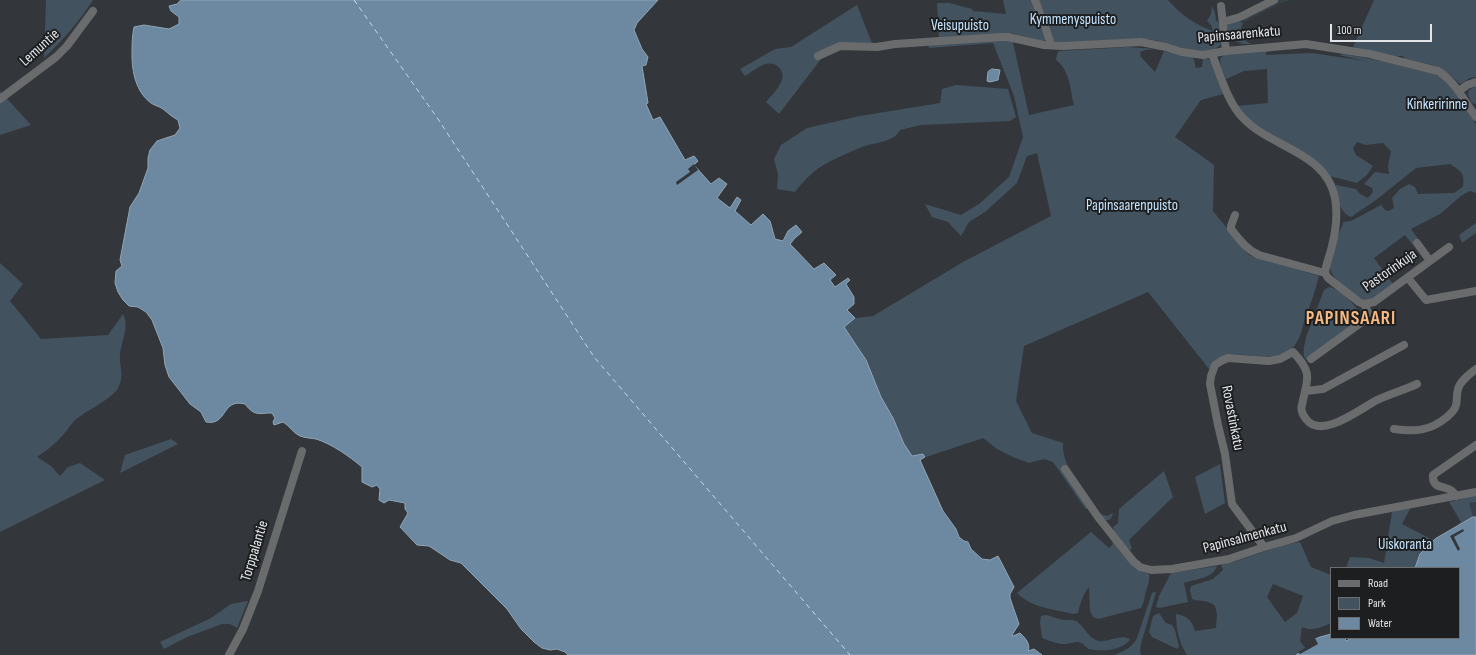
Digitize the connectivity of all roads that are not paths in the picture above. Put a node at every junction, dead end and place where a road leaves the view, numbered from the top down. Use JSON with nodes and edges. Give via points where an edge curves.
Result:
{"nodes":[{"id":1,"x":1035,"y":0,"type":"edge"},
{"id":2,"x":1274,"y":0,"type":"edge"},
{"id":3,"x":1221,"y":6,"type":"dead end"},
{"id":4,"x":94,"y":11,"type":"dead end"},
{"id":5,"x":1223,"y":22,"type":"junction"},
{"id":6,"x":1051,"y":45,"type":"junction"},
{"id":7,"x":1226,"y":51,"type":"junction"},
{"id":8,"x":1212,"y":54,"type":"junction"},
{"id":9,"x":818,"y":56,"type":"dead end"},
{"id":10,"x":1476,"y":82,"type":"edge"},
{"id":11,"x":1459,"y":91,"type":"junction"},
{"id":12,"x":0,"y":99,"type":"edge"},
{"id":13,"x":1476,"y":117,"type":"edge"},
{"id":14,"x":1235,"y":215,"type":"dead end"},
{"id":15,"x":1417,"y":243,"type":"dead end"},
{"id":16,"x":1449,"y":247,"type":"dead end"},
{"id":17,"x":1430,"y":261,"type":"junction"},
{"id":18,"x":1327,"y":275,"type":"junction"},
{"id":19,"x":1408,"y":278,"type":"junction"},
{"id":20,"x":1476,"y":291,"type":"edge"},
{"id":21,"x":1364,"y":304,"type":"junction"},
{"id":22,"x":1404,"y":344,"type":"dead end"},
{"id":23,"x":1311,"y":359,"type":"dead end"},
{"id":24,"x":1476,"y":368,"type":"edge"},
{"id":25,"x":1417,"y":384,"type":"dead end"},
{"id":26,"x":1306,"y":391,"type":"junction"},
{"id":27,"x":1394,"y":429,"type":"dead end"},
{"id":28,"x":1476,"y":445,"type":"edge"},
{"id":29,"x":302,"y":451,"type":"dead end"},
{"id":30,"x":1065,"y":469,"type":"dead end"},
{"id":31,"x":1476,"y":492,"type":"edge"},
{"id":32,"x":1456,"y":496,"type":"junction"},
{"id":33,"x":1264,"y":547,"type":"junction"},
{"id":34,"x":229,"y":655,"type":"edge"}],
"edges":[{"from":1,"to":6,"type":"street"},
{"from":2,"to":5,"type":"street","via":[[1240,17]]},
{"from":3,"to":5,"type":"street"},
{"from":4,"to":12,"type":"street","name":"Lemuntie","via":[[56,57]]},
{"from":5,"to":7,"type":"street"},
{"from":6,"to":8,"type":"street","name":"Papinsaarenkatu","via":[[1141,42],[1182,52]]},
{"from":6,"to":9,"type":"street","name":"Papinsaarenkatu","via":[[1002,37],[877,47],[840,46]]},
{"from":7,"to":8,"type":"street","name":"Papinsaarenkatu"},
{"from":7,"to":11,"type":"street","name":"Papinsaarenkatu","via":[[1306,44],[1370,54],[1431,69],[1444,75]]},
{"from":8,"to":18,"type":"street","via":[[1233,104],[1244,119],[1253,128],[1320,167],[1329,180],[1335,197],[1336,220]]},
{"from":10,"to":11,"type":"street"},
{"from":11,"to":13,"type":"street","name":"Papinsaarenkatu"},
{"from":14,"to":18,"type":"street","via":[[1231,229],[1252,252]]},
{"from":15,"to":17,"type":"street"},
{"from":16,"to":17,"type":"street","name":"Pastorinkuja"},
{"from":17,"to":19,"type":"street","name":"Pastorinkuja"},
{"from":18,"to":21,"type":"street","name":"Pastorinkuja","via":[[1354,299]]},
{"from":19,"to":20,"type":"street","via":[[1426,300]]},
{"from":19,"to":21,"type":"street","name":"Pastorinkuja","via":[[1374,302]]},
{"from":21,"to":23,"type":"street","via":[[1369,314],[1366,319]]},
{"from":22,"to":26,"type":"street","via":[[1323,389]]},
{"from":24,"to":27,"type":"street","via":[[1458,388],[1454,411],[1442,421],[1420,431]]},
{"from":25,"to":26,"type":"street","via":[[1327,426],[1314,426],[1303,415],[1301,406]]},
{"from":26,"to":33,"type":"street","name":"Rovastinkatu","via":[[1307,372],[1293,352],[1269,361],[1228,358],[1221,360],[1215,365],[1211,376],[1210,384],[1225,454],[1232,504]]},
{"from":28,"to":32,"type":"street","via":[[1433,475],[1432,478],[1439,487],[1448,488]]},
{"from":29,"to":34,"type":"street","name":"Torppalantie","via":[[258,591],[243,629]]},
{"from":30,"to":33,"type":"street","name":"Papinsalmenkatu","via":[[1098,518],[1132,561],[1145,570],[1157,571],[1214,562]]},
{"from":31,"to":32,"type":"street","name":"Papinsalmenkatu"},
{"from":32,"to":33,"type":"street","name":"Papinsalmenkatu","via":[[1364,512],[1332,521],[1296,538]]}]}
